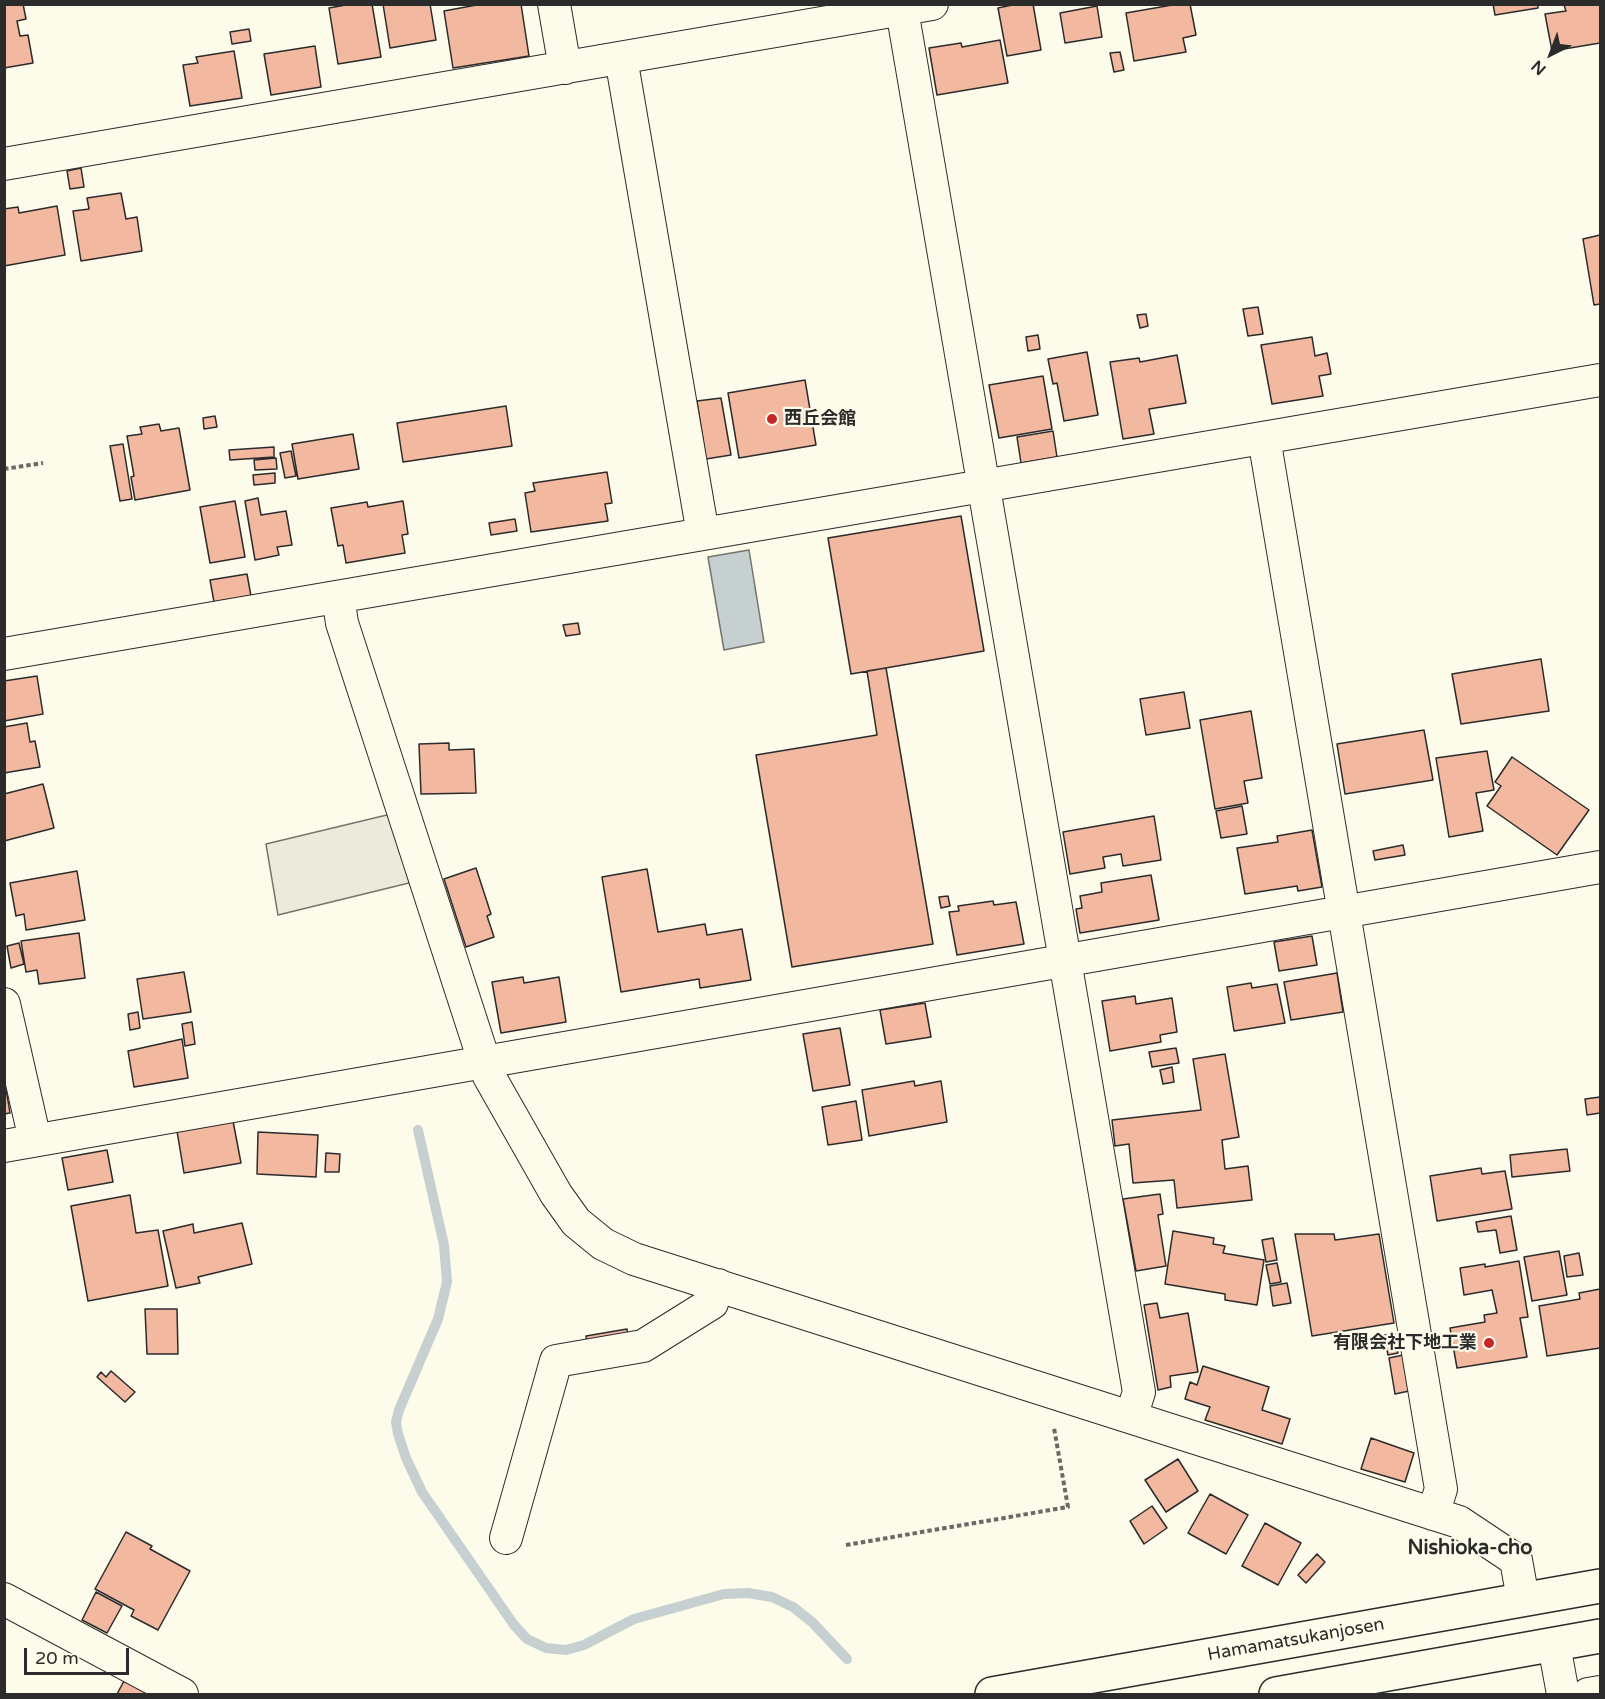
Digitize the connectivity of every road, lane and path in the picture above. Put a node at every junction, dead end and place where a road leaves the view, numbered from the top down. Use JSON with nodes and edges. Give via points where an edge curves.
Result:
{"nodes":[{"id":1,"x":554,"y":4,"type":"edge"},
{"id":2,"x":911,"y":6,"type":"edge"},
{"id":3,"x":621,"y":58,"type":"junction"},
{"id":4,"x":565,"y":68,"type":"junction"},
{"id":5,"x":4,"y":164,"type":"edge"},
{"id":6,"x":1600,"y":380,"type":"edge"},
{"id":7,"x":1264,"y":438,"type":"junction"},
{"id":8,"x":43,"y":463,"type":"dead end"},
{"id":9,"x":4,"y":469,"type":"edge"},
{"id":10,"x":983,"y":486,"type":"junction"},
{"id":11,"x":703,"y":534,"type":"junction"},
{"id":12,"x":338,"y":597,"type":"junction"},
{"id":13,"x":4,"y":654,"type":"edge"},
{"id":14,"x":1600,"y":867,"type":"edge"},
{"id":15,"x":1344,"y":911,"type":"junction"},
{"id":16,"x":1064,"y":960,"type":"junction"},
{"id":17,"x":4,"y":1004,"type":"edge"},
{"id":18,"x":485,"y":1061,"type":"junction"},
{"id":19,"x":35,"y":1140,"type":"junction"},
{"id":20,"x":4,"y":1146,"type":"edge"},
{"id":21,"x":718,"y":1285,"type":"junction"},
{"id":22,"x":1054,"y":1393,"type":"junction"},
{"id":23,"x":1131,"y":1417,"type":"junction"},
{"id":24,"x":1433,"y":1514,"type":"junction"},
{"id":25,"x":506,"y":1538,"type":"dead end"},
{"id":26,"x":846,"y":1545,"type":"dead end"},
{"id":27,"x":1600,"y":1586,"type":"edge"},
{"id":28,"x":4,"y":1599,"type":"edge"},
{"id":29,"x":1523,"y":1599,"type":"junction"},
{"id":30,"x":1600,"y":1636,"type":"edge"},
{"id":31,"x":1554,"y":1645,"type":"junction"},
{"id":32,"x":1600,"y":1692,"type":"edge"},
{"id":33,"x":182,"y":1695,"type":"edge"},
{"id":34,"x":992,"y":1695,"type":"edge"},
{"id":35,"x":1276,"y":1695,"type":"edge"},
{"id":36,"x":1563,"y":1695,"type":"edge"},
{"id":37,"x":1588,"y":1695,"type":"edge"}],
"edges":[{"from":1,"to":4,"type":"street"},
{"from":2,"to":3,"type":"street"},
{"from":2,"to":10,"type":"street"},
{"from":3,"to":4,"type":"street"},
{"from":3,"to":11,"type":"street"},
{"from":4,"to":5,"type":"street"},
{"from":6,"to":7,"type":"street"},
{"from":7,"to":10,"type":"street"},
{"from":7,"to":15,"type":"street"},
{"from":8,"to":9,"type":"path"},
{"from":10,"to":11,"type":"street"},
{"from":10,"to":16,"type":"street"},
{"from":11,"to":12,"type":"street"},
{"from":12,"to":13,"type":"street"},
{"from":12,"to":18,"type":"street","via":[[342,623]]},
{"from":14,"to":15,"type":"street"},
{"from":15,"to":16,"type":"street"},
{"from":15,"to":24,"type":"street","via":[[1441,1489]]},
{"from":16,"to":18,"type":"street"},
{"from":16,"to":23,"type":"street","via":[[1139,1392]]},
{"from":17,"to":19,"type":"street"},
{"from":18,"to":19,"type":"street"},
{"from":18,"to":21,"type":"street","via":[[489,1076],[555,1194],[576,1222],[603,1244],[634,1259]]},
{"from":19,"to":20,"type":"street"},
{"from":21,"to":22,"type":"street"},
{"from":21,"to":25,"type":"street","via":[[712,1303],[643,1347],[556,1361]]},
{"from":22,"to":23,"type":"street"},
{"from":22,"to":26,"type":"path","via":[[1050,1405],[1068,1507]]},
{"from":23,"to":24,"type":"street"},
{"from":24,"to":29,"type":"street","via":[[1460,1522],[1516,1560]]},
{"from":27,"to":29,"type":"main road","name":"Hamamatsukanjosen"},
{"from":28,"to":33,"type":"street"},
{"from":29,"to":34,"type":"main road","name":"Hamamatsukanjosen"},
{"from":30,"to":31,"type":"main road"},
{"from":31,"to":35,"type":"main road"},
{"from":31,"to":36,"type":"street"},
{"from":32,"to":37,"type":"street"}]}
